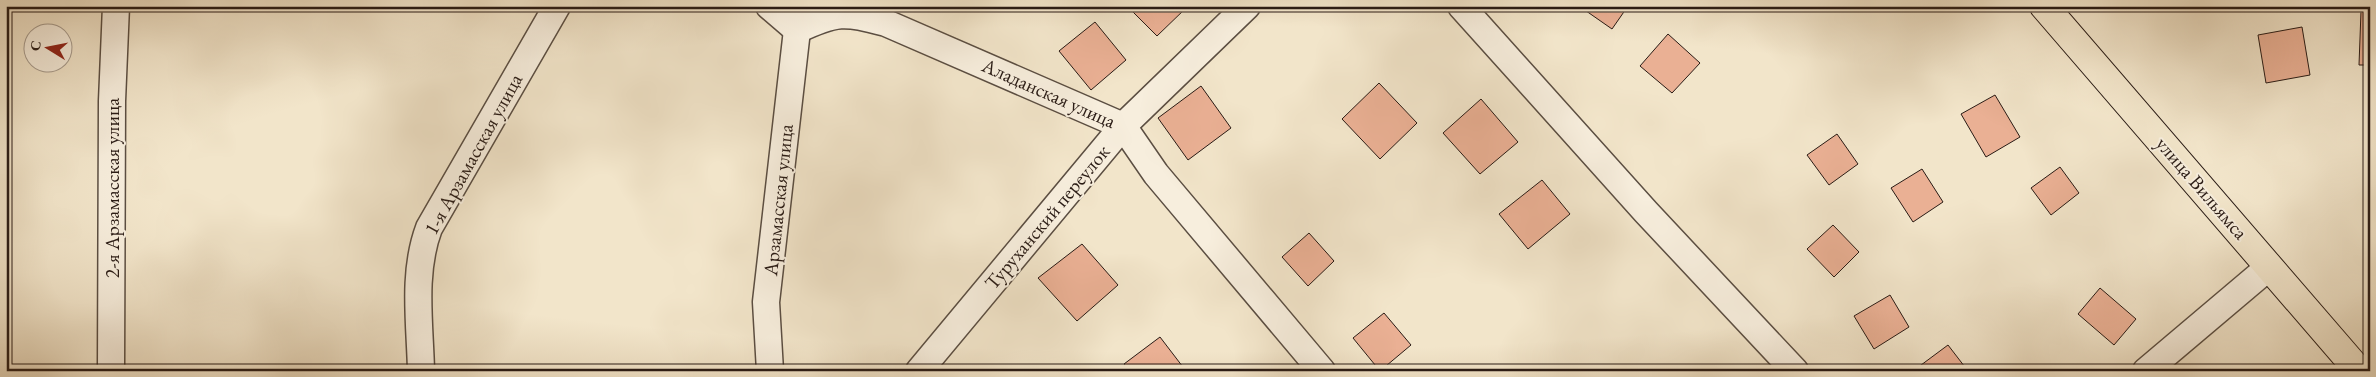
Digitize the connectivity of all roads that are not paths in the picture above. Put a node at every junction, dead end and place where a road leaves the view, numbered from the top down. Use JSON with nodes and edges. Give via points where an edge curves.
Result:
{"nodes":[{"id":1,"x":116,"y":6,"type":"edge"},
{"id":2,"x":557,"y":6,"type":"edge"},
{"id":3,"x":769,"y":6,"type":"edge"},
{"id":4,"x":810,"y":6,"type":"edge"},
{"id":5,"x":1247,"y":6,"type":"edge"},
{"id":6,"x":1461,"y":6,"type":"edge"},
{"id":7,"x":2044,"y":6,"type":"edge"},
{"id":8,"x":796,"y":30,"type":"junction"},
{"id":9,"x":1123,"y":126,"type":"junction"},
{"id":10,"x":2269,"y":268,"type":"junction"},
{"id":11,"x":111,"y":371,"type":"edge"},
{"id":12,"x":421,"y":371,"type":"edge"},
{"id":13,"x":770,"y":371,"type":"edge"},
{"id":14,"x":919,"y":371,"type":"edge"},
{"id":15,"x":1322,"y":371,"type":"edge"},
{"id":16,"x":1795,"y":371,"type":"edge"},
{"id":17,"x":2146,"y":371,"type":"edge"},
{"id":18,"x":2358,"y":371,"type":"edge"}],
"edges":[{"from":1,"to":11,"type":"street","name":"2-я Арзамасская улица","via":[[112,101]]},
{"from":2,"to":12,"type":"street","name":"1-я Арзамасская улица","via":[[425,239],[419,265]]},
{"from":3,"to":8,"type":"street"},
{"from":4,"to":8,"type":"street"},
{"from":5,"to":9,"type":"street","name":"Туруханский переулок"},
{"from":6,"to":16,"type":"street","via":[[1646,212]]},
{"from":7,"to":10,"type":"main road","name":"улица Вильямса"},
{"from":8,"to":9,"type":"street","name":"Аладанская улица","via":[[823,18],[850,14],[886,22]]},
{"from":8,"to":13,"type":"street","name":"Арзамасская улица","via":[[766,302]]},
{"from":9,"to":14,"type":"street","name":"Туруханский переулок"},
{"from":9,"to":15,"type":"street","name":"Аладанская улица","via":[[1156,174]]},
{"from":10,"to":17,"type":"street"},
{"from":10,"to":18,"type":"main road","name":"улица Вильямса"}]}
